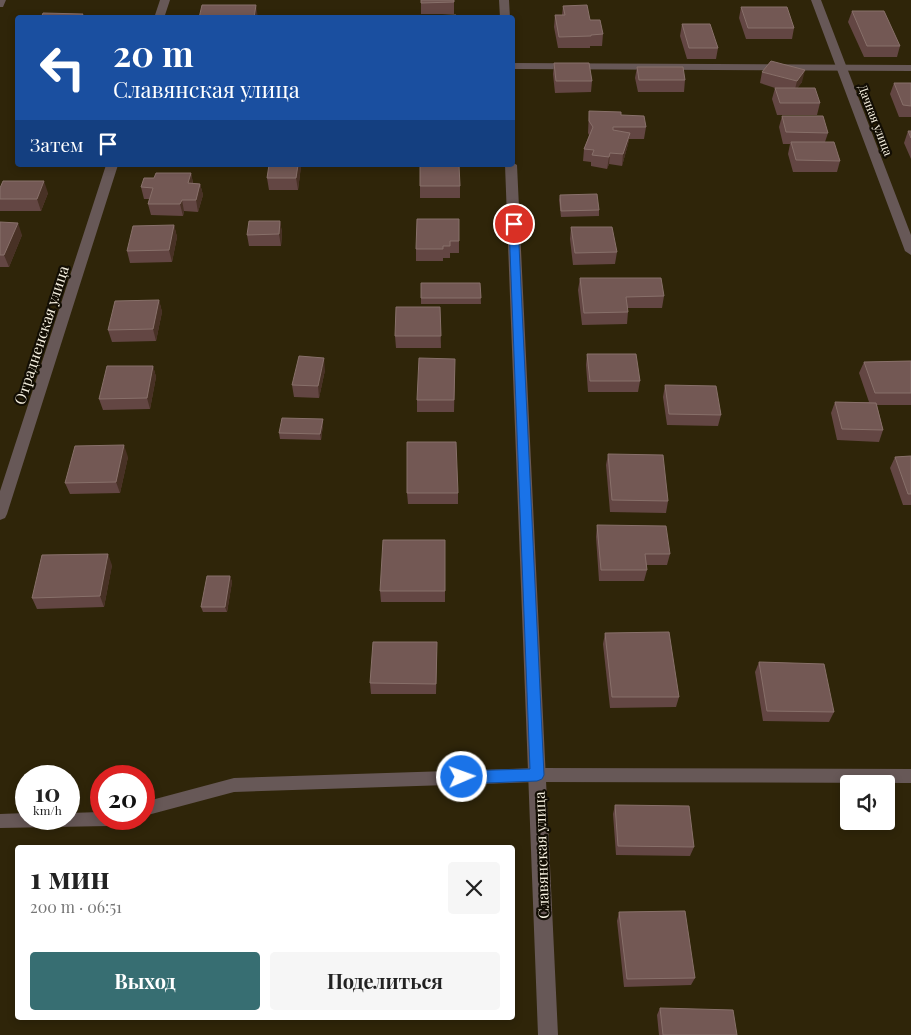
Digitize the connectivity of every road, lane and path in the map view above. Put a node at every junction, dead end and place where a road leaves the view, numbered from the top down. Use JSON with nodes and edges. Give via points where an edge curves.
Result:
{"nodes":[{"id":1,"x":2,"y":0,"type":"edge"},
{"id":2,"x":165,"y":0,"type":"edge"},
{"id":3,"x":504,"y":0,"type":"edge"},
{"id":4,"x":816,"y":0,"type":"edge"},
{"id":5,"x":0,"y":5,"type":"edge"},
{"id":6,"x":160,"y":15,"type":"edge"},
{"id":7,"x":505,"y":15,"type":"edge"},
{"id":8,"x":515,"y":66,"type":"edge"},
{"id":9,"x":841,"y":67,"type":"junction"},
{"id":10,"x":911,"y":68,"type":"edge"},
{"id":11,"x":111,"y":167,"type":"edge"},
{"id":12,"x":511,"y":167,"type":"edge"},
{"id":13,"x":911,"y":251,"type":"edge"},
{"id":14,"x":0,"y":514,"type":"edge"},
{"id":15,"x":537,"y":775,"type":"junction"},
{"id":16,"x":911,"y":776,"type":"edge"},
{"id":17,"x":155,"y":806,"type":"edge"},
{"id":18,"x":90,"y":819,"type":"edge"},
{"id":19,"x":0,"y":821,"type":"edge"},
{"id":20,"x":548,"y":1035,"type":"edge"}],
"edges":[{"from":1,"to":5,"type":"lane"},
{"from":2,"to":6,"type":"street"},
{"from":3,"to":7,"type":"street"},
{"from":4,"to":9,"type":"street","name":"Дачная улица"},
{"from":8,"to":9,"type":"lane"},
{"from":9,"to":10,"type":"lane"},
{"from":9,"to":13,"type":"street","name":"Дачная улица"},
{"from":11,"to":14,"type":"street","name":"Отрадненская улица"},
{"from":12,"to":15,"type":"street","name":"Славянская улица"},
{"from":15,"to":16,"type":"lane"},
{"from":15,"to":17,"type":"lane","via":[[234,785]]},
{"from":15,"to":20,"type":"street","name":"Славянская улица"},
{"from":18,"to":19,"type":"lane"}]}
